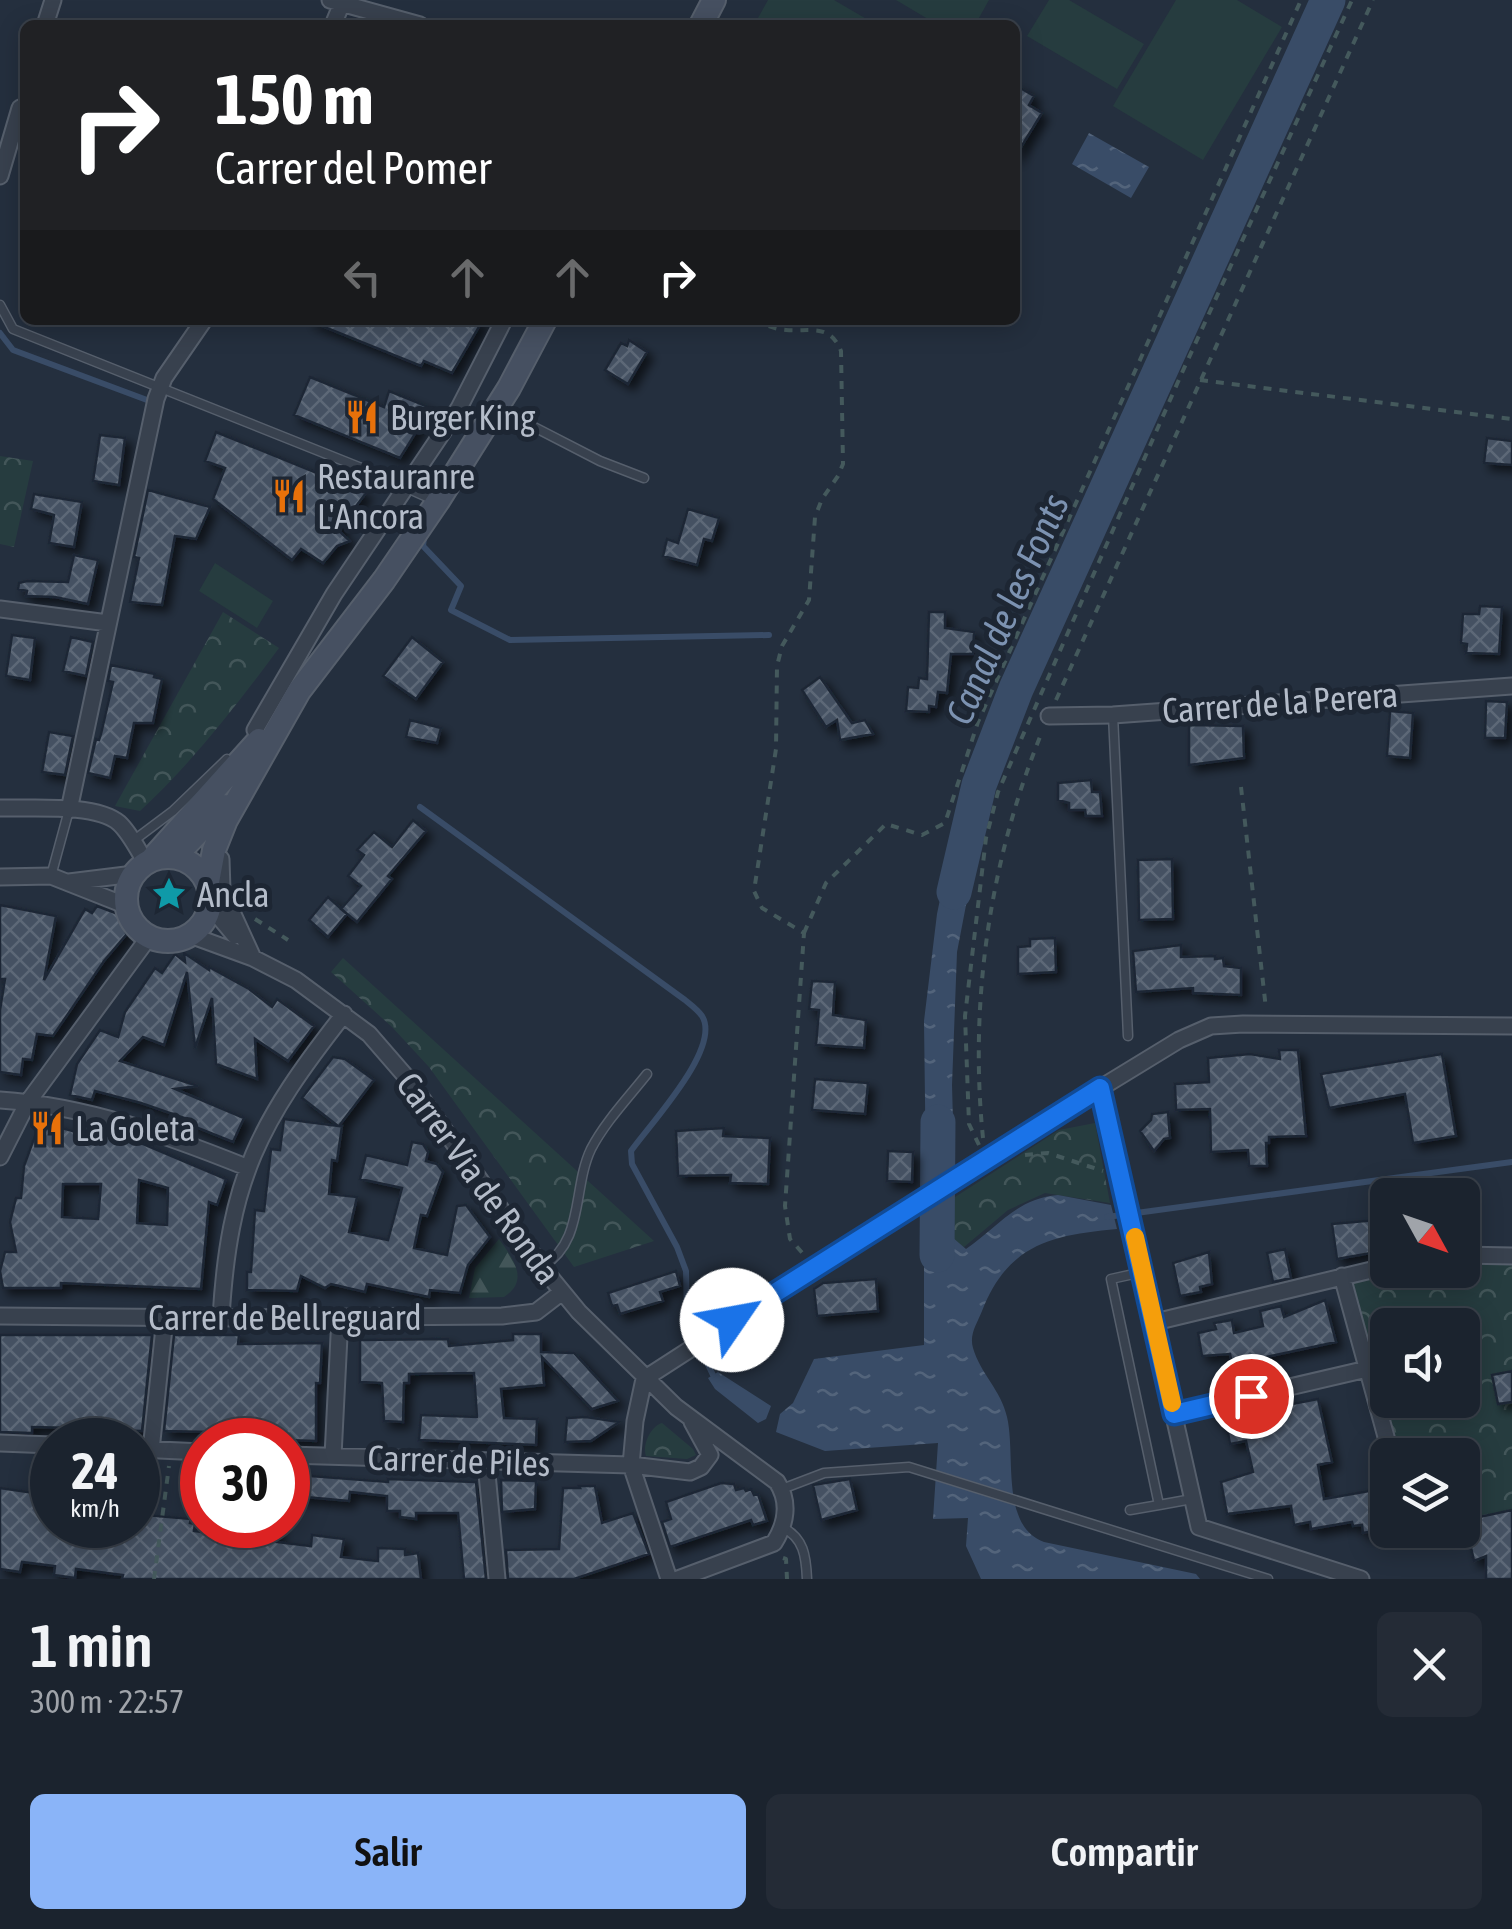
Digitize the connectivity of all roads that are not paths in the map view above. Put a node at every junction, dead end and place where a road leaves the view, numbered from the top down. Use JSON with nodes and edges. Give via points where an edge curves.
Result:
{"nodes":[{"id":1,"x":336,"y":2,"type":"edge"},
{"id":2,"x":402,"y":20,"type":"edge"},
{"id":3,"x":20,"y":113,"type":"edge"},
{"id":4,"x":0,"y":176,"type":"edge"},
{"id":5,"x":0,"y":305,"type":"edge"},
{"id":6,"x":201,"y":325,"type":"edge"},
{"id":7,"x":501,"y":325,"type":"edge"},
{"id":8,"x":543,"y":325,"type":"edge"},
{"id":9,"x":158,"y":393,"type":"junction"},
{"id":10,"x":458,"y":408,"type":"junction"},
{"id":11,"x":492,"y":415,"type":"junction"},
{"id":12,"x":644,"y":478,"type":"dead end"},
{"id":13,"x":406,"y":487,"type":"junction"},
{"id":14,"x":433,"y":509,"type":"junction"},
{"id":15,"x":0,"y":609,"type":"edge"},
{"id":16,"x":108,"y":622,"type":"junction"},
{"id":17,"x":1512,"y":686,"type":"edge"},
{"id":18,"x":294,"y":696,"type":"junction"},
{"id":19,"x":1114,"y":715,"type":"junction"},
{"id":20,"x":1049,"y":716,"type":"road end"},
{"id":21,"x":255,"y":730,"type":"junction"},
{"id":22,"x":258,"y":764,"type":"junction"},
{"id":23,"x":0,"y":808,"type":"edge"},
{"id":24,"x":69,"y":810,"type":"junction"},
{"id":25,"x":132,"y":841,"type":"junction"},
{"id":26,"x":174,"y":857,"type":"junction"},
{"id":27,"x":143,"y":866,"type":"junction"},
{"id":28,"x":0,"y":877,"type":"edge"},
{"id":29,"x":58,"y":880,"type":"junction"},
{"id":30,"x":209,"y":894,"type":"junction"},
{"id":31,"x":126,"y":906,"type":"junction"},
{"id":32,"x":190,"y":935,"type":"junction"},
{"id":33,"x":149,"y":936,"type":"junction"},
{"id":34,"x":253,"y":958,"type":"junction"},
{"id":35,"x":344,"y":1014,"type":"junction"},
{"id":36,"x":1512,"y":1026,"type":"edge"},
{"id":37,"x":1128,"y":1036,"type":"dead end"},
{"id":38,"x":647,"y":1074,"type":"dead end"},
{"id":39,"x":1100,"y":1088,"type":"junction"},
{"id":40,"x":0,"y":1100,"type":"edge"},
{"id":41,"x":28,"y":1102,"type":"junction"},
{"id":42,"x":0,"y":1157,"type":"edge"},
{"id":43,"x":246,"y":1167,"type":"junction"},
{"id":44,"x":1480,"y":1255,"type":"edge"},
{"id":45,"x":1512,"y":1256,"type":"edge"},
{"id":46,"x":542,"y":1266,"type":"junction"},
{"id":47,"x":1370,"y":1270,"type":"edge"},
{"id":48,"x":1144,"y":1272,"type":"junction"},
{"id":49,"x":1342,"y":1276,"type":"junction"},
{"id":50,"x":562,"y":1292,"type":"junction"},
{"id":51,"x":0,"y":1316,"type":"edge"},
{"id":52,"x":340,"y":1316,"type":"junction"},
{"id":53,"x":165,"y":1318,"type":"junction"},
{"id":54,"x":221,"y":1318,"type":"junction"},
{"id":55,"x":1155,"y":1322,"type":"junction"},
{"id":56,"x":1367,"y":1370,"type":"junction"},
{"id":57,"x":644,"y":1379,"type":"junction"},
{"id":58,"x":1174,"y":1414,"type":"junction"},
{"id":59,"x":149,"y":1418,"type":"edge"},
{"id":60,"x":690,"y":1418,"type":"junction"},
{"id":61,"x":1385,"y":1438,"type":"edge"},
{"id":62,"x":0,"y":1443,"type":"edge"},
{"id":63,"x":30,"y":1445,"type":"edge"},
{"id":64,"x":310,"y":1455,"type":"edge"},
{"id":65,"x":333,"y":1456,"type":"junction"},
{"id":66,"x":486,"y":1463,"type":"junction"},
{"id":67,"x":631,"y":1465,"type":"junction"},
{"id":68,"x":782,"y":1489,"type":"junction"},
{"id":69,"x":1192,"y":1499,"type":"junction"},
{"id":70,"x":1159,"y":1506,"type":"junction"},
{"id":71,"x":1130,"y":1510,"type":"dead end"},
{"id":72,"x":782,"y":1527,"type":"junction"},
{"id":73,"x":1354,"y":1577,"type":"edge"},
{"id":74,"x":497,"y":1579,"type":"edge"},
{"id":75,"x":668,"y":1579,"type":"edge"},
{"id":76,"x":678,"y":1579,"type":"edge"},
{"id":77,"x":807,"y":1579,"type":"edge"},
{"id":78,"x":1268,"y":1579,"type":"edge"}],
"edges":[{"from":1,"to":2,"type":"street"},
{"from":3,"to":4,"type":"street"},
{"from":5,"to":9,"type":"lane","via":[[13,329]]},
{"from":6,"to":9,"type":"street"},
{"from":7,"to":10,"type":"street"},
{"from":8,"to":11,"type":"street"},
{"from":9,"to":13,"type":"lane"},
{"from":9,"to":16,"type":"street"},
{"from":10,"to":11,"type":"lane"},
{"from":10,"to":13,"type":"street"},
{"from":11,"to":12,"type":"lane"},
{"from":11,"to":14,"type":"street"},
{"from":13,"to":14,"type":"lane"},
{"from":13,"to":21,"type":"street"},
{"from":14,"to":18,"type":"street"},
{"from":15,"to":16,"type":"street"},
{"from":16,"to":24,"type":"street"},
{"from":17,"to":19,"type":"street","name":"Carrer de la Perera"},
{"from":18,"to":21,"type":"lane"},
{"from":18,"to":22,"type":"street"},
{"from":18,"to":27,"type":"street"},
{"from":19,"to":20,"type":"street","name":"Carrer de la Perera"},
{"from":19,"to":37,"type":"lane"},
{"from":21,"to":25,"type":"lane","via":[[174,811]]},
{"from":22,"to":26,"type":"street"},
{"from":22,"to":30,"type":"street","via":[[219,835]]},
{"from":22,"to":34,"type":"street","via":[[220,870],[228,906]]},
{"from":23,"to":24,"type":"street"},
{"from":24,"to":25,"type":"street","via":[[110,817]]},
{"from":24,"to":29,"type":"lane"},
{"from":25,"to":27,"type":"street"},
{"from":26,"to":27,"type":"street"},
{"from":26,"to":30,"type":"street","via":[[193,864]]},
{"from":27,"to":29,"type":"street"},
{"from":27,"to":31,"type":"street","via":[[127,890]]},
{"from":28,"to":29,"type":"street"},
{"from":29,"to":31,"type":"street"},
{"from":30,"to":32,"type":"street","via":[[206,918]]},
{"from":30,"to":34,"type":"street","name":"Carrer Via de Ronda"},
{"from":31,"to":33,"type":"street"},
{"from":32,"to":33,"type":"street","via":[[170,941]]},
{"from":32,"to":34,"type":"street","name":"Carrer Via de Ronda"},
{"from":33,"to":41,"type":"street"},
{"from":34,"to":35,"type":"street","name":"Carrer Via de Ronda"},
{"from":35,"to":43,"type":"street","via":[[290,1085]]},
{"from":35,"to":46,"type":"street","name":"Carrer Via de Ronda","via":[[398,1066]]},
{"from":36,"to":39,"type":"street","via":[[1222,1025],[1199,1030]]},
{"from":38,"to":46,"type":"lane","via":[[591,1150],[571,1233]]},
{"from":39,"to":48,"type":"street"},
{"from":39,"to":57,"type":"street"},
{"from":40,"to":41,"type":"street"},
{"from":41,"to":42,"type":"street"},
{"from":41,"to":43,"type":"street","via":[[136,1126]]},
{"from":43,"to":54,"type":"street","via":[[230,1228]]},
{"from":44,"to":45,"type":"street"},
{"from":46,"to":50,"type":"street","name":"Carrer Via de Ronda"},
{"from":47,"to":49,"type":"street"},
{"from":48,"to":55,"type":"street"},
{"from":48,"to":70,"type":"lane","via":[[1111,1279]]},
{"from":49,"to":55,"type":"street"},
{"from":49,"to":56,"type":"street"},
{"from":50,"to":52,"type":"street","name":"Carrer de Bellreguard","via":[[528,1313]]},
{"from":50,"to":57,"type":"street","name":"Carrer Via de Ronda"},
{"from":51,"to":53,"type":"street","name":"Carrer de Bellreguard"},
{"from":52,"to":54,"type":"street","name":"Carrer de Bellreguard"},
{"from":52,"to":65,"type":"street"},
{"from":53,"to":54,"type":"street","name":"Carrer de Bellreguard"},
{"from":53,"to":59,"type":"street"},
{"from":55,"to":58,"type":"street"},
{"from":56,"to":58,"type":"street"},
{"from":56,"to":61,"type":"street"},
{"from":57,"to":60,"type":"street","name":"Carrer Via de Ronda"},
{"from":57,"to":67,"type":"street"},
{"from":58,"to":69,"type":"street"},
{"from":60,"to":67,"type":"street","name":"Carrer de Piles","via":[[710,1455],[702,1468]]},
{"from":60,"to":68,"type":"street","name":"Carrer Via de Ronda"},
{"from":62,"to":63,"type":"street"},
{"from":64,"to":65,"type":"street","name":"Carrer de Piles"},
{"from":65,"to":66,"type":"street","name":"Carrer de Piles"},
{"from":66,"to":67,"type":"street","name":"Carrer de Piles"},
{"from":66,"to":74,"type":"street"},
{"from":67,"to":75,"type":"street"},
{"from":68,"to":72,"type":"street"},
{"from":68,"to":78,"type":"lane","via":[[824,1473],[909,1466]]},
{"from":69,"to":70,"type":"lane"},
{"from":69,"to":73,"type":"street","via":[[1204,1532]]},
{"from":70,"to":71,"type":"lane"},
{"from":72,"to":76,"type":"street","via":[[767,1547]]},
{"from":72,"to":77,"type":"lane","via":[[802,1545]]}]}
